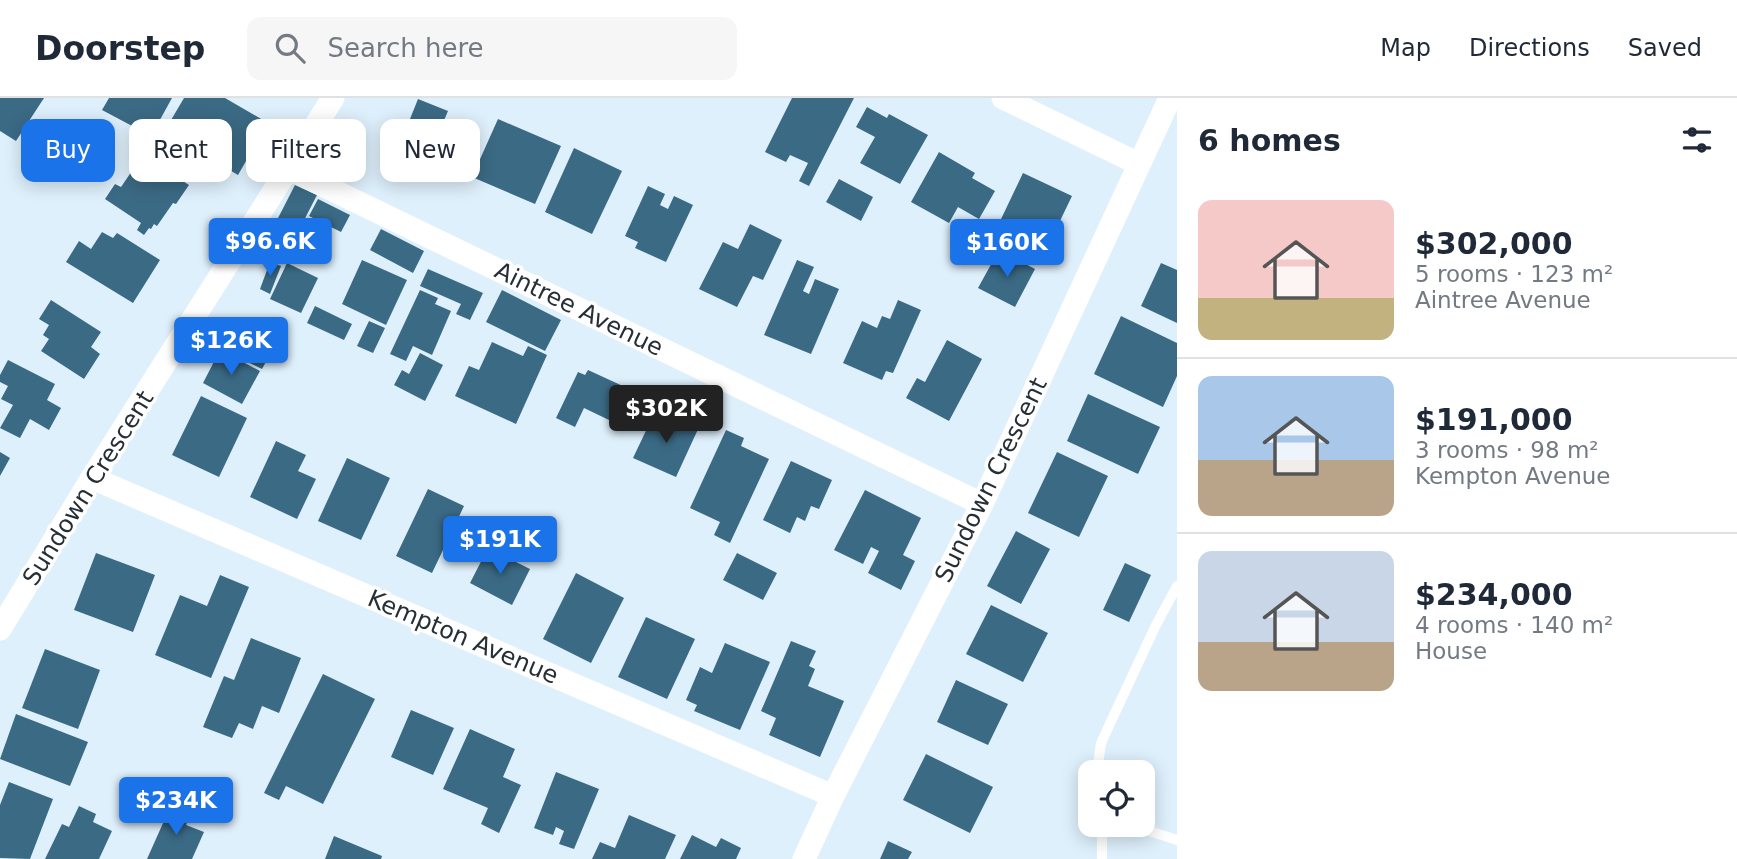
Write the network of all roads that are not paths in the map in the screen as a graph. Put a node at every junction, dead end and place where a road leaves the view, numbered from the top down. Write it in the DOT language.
graph roads {
  1 [pos="332,98"];
  2 [pos="1003,98"];
  3 [pos="1170,98"];
  4 [pos="319,119"];
  5 [pos="1139,164"];
  6 [pos="281,182"];
  7 [pos="316,182"];
  8 [pos="92,478"];
  9 [pos="982,504"];
  10 [pos="1177,586"];
  11 [pos="0,629"];
  12 [pos="1099,760"];
  13 [pos="833,796"];
  14 [pos="1155,833"];
  15 [pos="1102,837"];
  16 [pos="1177,840"];
  17 [pos="804,859"];
  18 [pos="1102,859"];
  1 -- 4 [label="street, Sundown Crescent"];
  2 -- 5 [label="street"];
  3 -- 5 [label="street, Sundown Crescent"];
  5 -- 9 [label="street, Sundown Crescent"];
  6 -- 8 [label="street, Sundown Crescent"];
  7 -- 9 [label="street, Aintree Avenue"];
  8 -- 11 [label="street, Sundown Crescent"];
  8 -- 13 [label="street, Kempton Avenue"];
  9 -- 13 [label="street, Sundown Crescent"];
  10 -- 12 [label="lane"];
  13 -- 17 [label="street, Sundown Crescent"];
  14 -- 16 [label="lane"];
  15 -- 18 [label="lane"];
}
